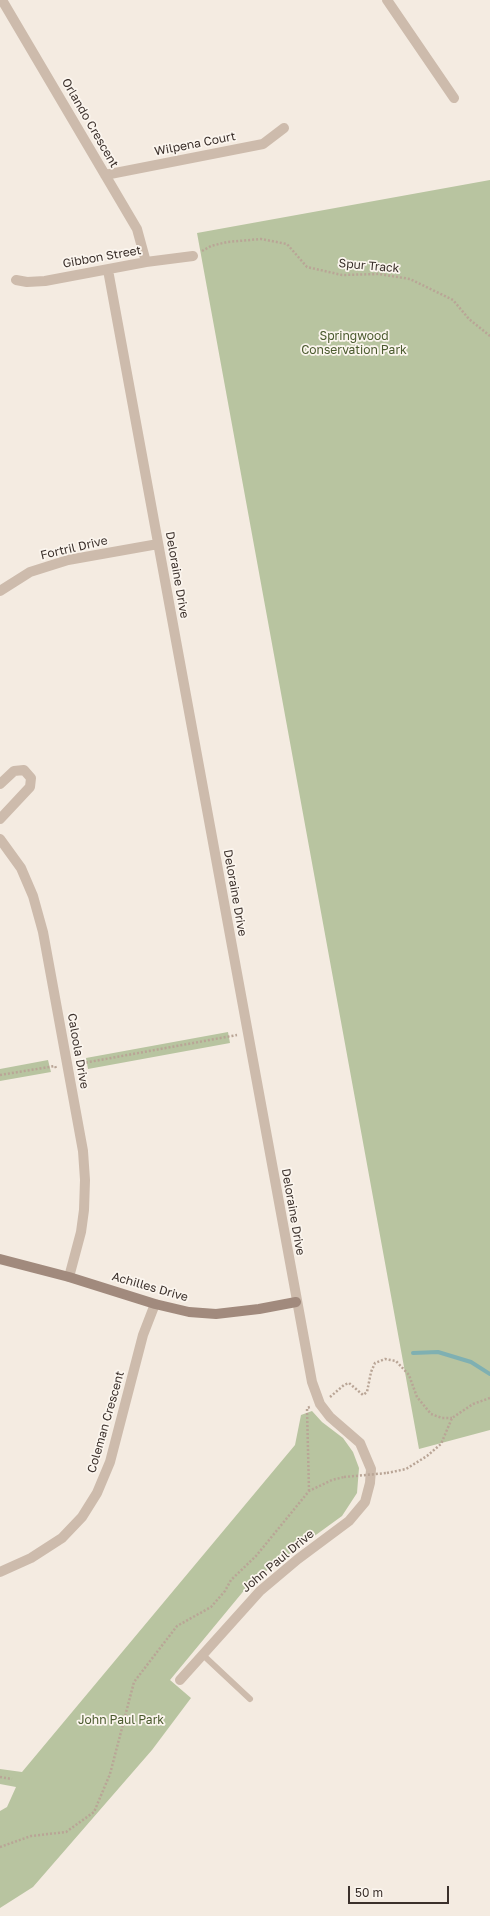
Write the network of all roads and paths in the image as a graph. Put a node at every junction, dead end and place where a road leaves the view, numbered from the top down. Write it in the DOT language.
graph roads {
  1 [pos="2,0"];
  2 [pos="387,0"];
  3 [pos="454,98"];
  4 [pos="284,128"];
  5 [pos="105,175"];
  6 [pos="193,256"];
  7 [pos="146,262"];
  8 [pos="108,270"];
  9 [pos="16,280"];
  10 [pos="490,336"];
  11 [pos="158,544"];
  12 [pos="0,591"];
  13 [pos="0,784"];
  14 [pos="0,819"];
  15 [pos="0,839"];
  16 [pos="247,1033"];
  17 [pos="68,1068"];
  18 [pos="0,1075"];
  19 [pos="0,1259"];
  20 [pos="69,1276"];
  21 [pos="296,1302"];
  22 [pos="155,1304"];
  23 [pos="490,1398"];
  24 [pos="320,1404"];
  25 [pos="452,1418"];
  26 [pos="309,1491"];
  27 [pos="365,1502"];
  28 [pos="0,1572"];
  29 [pos="203,1655"];
  30 [pos="180,1680"];
  31 [pos="250,1699"];
  32 [pos="0,1777"];
  33 [pos="12,1779"];
  34 [pos="0,1847"];
  1 -- 5 [label="street, Orlando Crescent"];
  2 -- 3 [label="street"];
  4 -- 5 [label="street, Wilpena Court"];
  5 -- 7 [label="street, Orlando Crescent"];
  6 -- 7 [label="street, Gibbon Street"];
  6 -- 10 [label="path, Spur Track"];
  7 -- 8 [label="street, Gibbon Street"];
  8 -- 9 [label="street, Gibbon Street"];
  8 -- 11 [label="street, Deloraine Drive"];
  11 -- 12 [label="street, Fortril Drive"];
  11 -- 16 [label="street, Deloraine Drive"];
  13 -- 14 [label="street"];
  15 -- 17 [label="street, Caloola Drive"];
  16 -- 17 [label="path"];
  16 -- 21 [label="street, Deloraine Drive"];
  17 -- 18 [label="path"];
  17 -- 20 [label="street, Caloola Drive"];
  19 -- 20 [label="street, Achilles Drive"];
  20 -- 22 [label="street, Achilles Drive"];
  21 -- 22 [label="street, Achilles Drive"];
  21 -- 24 [label="street, Deloraine Drive"];
  22 -- 28 [label="street, Coleman Crescent"];
  23 -- 25 [label="path"];
  24 -- 25 [label="path"];
  24 -- 26 [label="path"];
  24 -- 27 [label="street, Deloraine Drive"];
  25 -- 26 [label="path, bridge"];
  26 -- 34 [label="path"];
  27 -- 29 [label="street, John Paul Drive"];
  29 -- 30 [label="street, John Paul Drive"];
  29 -- 31 [label="lane"];
  32 -- 33 [label="path"];
}
